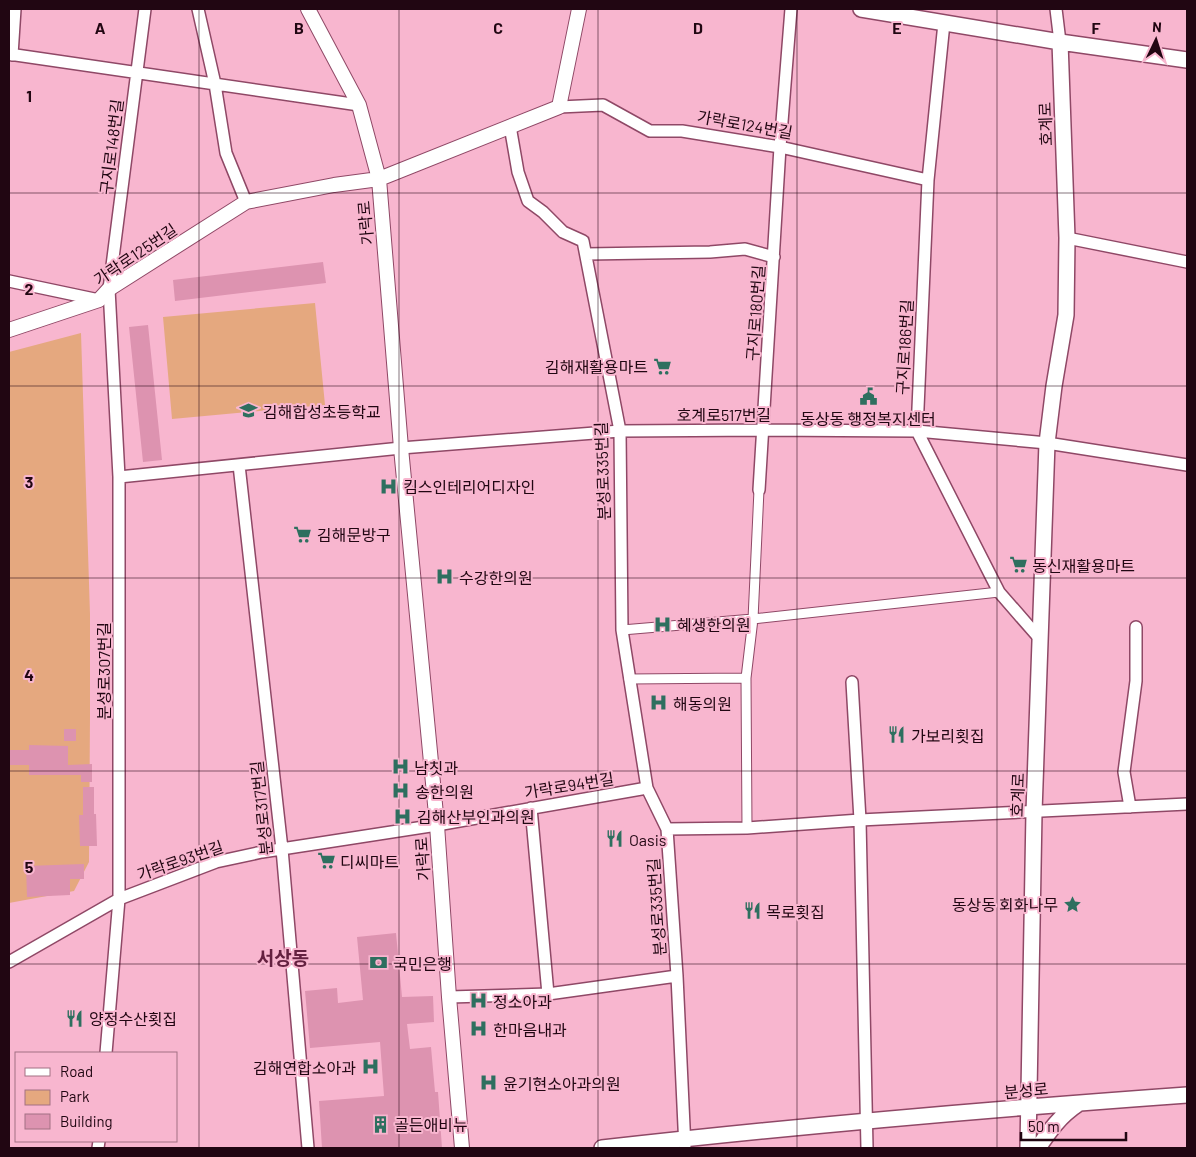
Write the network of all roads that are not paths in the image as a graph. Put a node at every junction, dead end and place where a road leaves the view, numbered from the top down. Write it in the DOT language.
graph roads {
  1 [pos="15,9"];
  2 [pos="145,9"];
  3 [pos="198,9"];
  4 [pos="308,9"];
  5 [pos="579,9"];
  6 [pos="791,9"];
  7 [pos="861,9"];
  8 [pos="1056,9"];
  9 [pos="944,23"];
  10 [pos="1060,42"];
  11 [pos="10,54"];
  12 [pos="1187,60"];
  13 [pos="137,73"];
  14 [pos="215,84"];
  15 [pos="359,105"];
  16 [pos="559,107"];
  17 [pos="510,126"];
  18 [pos="780,147"];
  19 [pos="379,179"];
  20 [pos="928,180"];
  21 [pos="246,202"];
  22 [pos="1067,238"];
  23 [pos="587,254"];
  24 [pos="774,257"];
  25 [pos="1187,262"];
  26 [pos="9,282"];
  27 [pos="109,289"];
  28 [pos="99,300"];
  29 [pos="9,330"];
  30 [pos="764,430"];
  31 [pos="620,431"];
  32 [pos="917,431"];
  33 [pos="1047,443"];
  34 [pos="401,448"];
  35 [pos="239,465"];
  36 [pos="1187,465"];
  37 [pos="119,478"];
  38 [pos="759,490"];
  39 [pos="999,592"];
  40 [pos="753,619"];
  41 [pos="1136,627"];
  42 [pos="622,630"];
  43 [pos="1040,639"];
  44 [pos="746,678"];
  45 [pos="629,679"];
  46 [pos="852,682"];
  47 [pos="647,788"];
  48 [pos="1187,804"];
  49 [pos="1130,807"];
  50 [pos="531,808"];
  51 [pos="1034,812"];
  52 [pos="860,820"];
  53 [pos="437,825"];
  54 [pos="747,828"];
  55 [pos="668,829"];
  56 [pos="282,849"];
  57 [pos="119,899"];
  58 [pos="9,962"];
  59 [pos="677,976"];
  60 [pos="548,994"];
  61 [pos="449,997"];
  62 [pos="106,1052"];
  63 [pos="1187,1095"];
  64 [pos="1080,1103"];
  65 [pos="1030,1107"];
  66 [pos="867,1122"];
  67 [pos="684,1144"];
  68 [pos="308,1148"];
  69 [pos="462,1148"];
  70 [pos="602,1148"];
  71 [pos="867,1148"];
  72 [pos="1028,1148"];
  73 [pos="1038,1148"];
  1 -- 11 [label="street"];
  2 -- 13 [label="street, 구지로148번길"];
  3 -- 14 [label="street"];
  4 -- 15 [label="street, 가락로"];
  5 -- 16 [label="street"];
  6 -- 18 [label="street, 구지로180번길"];
  7 -- 9 [label="main road"];
  8 -- 10 [label="street, 호계로"];
  9 -- 10 [label="main road"];
  9 -- 20 [label="street, 구지로186번길"];
  10 -- 12 [label="main road"];
  10 -- 22 [label="main road, 호계로"];
  11 -- 13 [label="street"];
  13 -- 14 [label="street"];
  13 -- 27 [label="street, 구지로148번길"];
  14 -- 15 [label="street"];
  14 -- 21 [label="street"];
  15 -- 19 [label="street, 가락로"];
  16 -- 17 [label="street, 가락로124번길"];
  16 -- 18 [label="street, 가락로124번길"];
  17 -- 19 [label="street, 가락로124번길"];
  17 -- 23 [label="street, 분성로335번길"];
  18 -- 20 [label="street, 가락로124번길"];
  18 -- 24 [label="street, 구지로180번길"];
  19 -- 21 [label="street, 가락로125번길"];
  19 -- 34 [label="street, 가락로"];
  20 -- 32 [label="street, 구지로186번길"];
  21 -- 27 [label="street, 가락로125번길"];
  22 -- 25 [label="street"];
  22 -- 33 [label="main road, 호계로"];
  23 -- 24 [label="street"];
  23 -- 31 [label="street, 분성로335번길"];
  24 -- 30 [label="street, 구지로180번길"];
  26 -- 28 [label="street"];
  27 -- 28 [label="street, 가락로125번길"];
  27 -- 37 [label="street, 분성로307번길"];
  28 -- 29 [label="street, 가락로125번길"];
  30 -- 31 [label="street, 호계로517번길"];
  30 -- 32 [label="street, 호계로517번길"];
  30 -- 38 [label="street, 구지로180번길"];
  31 -- 34 [label="street, 호계로517번길"];
  31 -- 42 [label="street, 분성로335번길"];
  32 -- 33 [label="street, 호계로517번길"];
  32 -- 39 [label="street, 구지로186번길"];
  33 -- 36 [label="street"];
  33 -- 43 [label="main road, 호계로"];
  34 -- 35 [label="street"];
  34 -- 53 [label="street, 가락로"];
  35 -- 37 [label="street"];
  35 -- 56 [label="street, 분성로317번길"];
  37 -- 57 [label="street, 분성로307번길"];
  38 -- 40 [label="street, 구지로180번길"];
  39 -- 40 [label="street"];
  39 -- 43 [label="street, 구지로186번길"];
  40 -- 42 [label="street"];
  40 -- 44 [label="street, 구지로180번길"];
  41 -- 49 [label="street"];
  42 -- 45 [label="street, 분성로335번길"];
  43 -- 51 [label="main road, 호계로"];
  44 -- 45 [label="street"];
  44 -- 54 [label="street, 구지로180번길"];
  45 -- 47 [label="street, 분성로335번길"];
  46 -- 52 [label="street"];
  47 -- 50 [label="street, 가락로94번길"];
  47 -- 55 [label="street, 분성로335번길"];
  48 -- 49 [label="street"];
  49 -- 51 [label="street"];
  50 -- 53 [label="street, 가락로94번길"];
  50 -- 60 [label="street"];
  51 -- 52 [label="street"];
  51 -- 65 [label="main road, 호계로"];
  52 -- 54 [label="street"];
  52 -- 66 [label="street"];
  53 -- 56 [label="street, 가락로93번길"];
  53 -- 61 [label="street, 가락로"];
  54 -- 55 [label="street"];
  55 -- 59 [label="street, 분성로335번길"];
  56 -- 57 [label="street, 가락로93번길"];
  56 -- 68 [label="street, 분성로317번길"];
  57 -- 58 [label="street, 가락로93번길"];
  57 -- 62 [label="street, 분성로307번길"];
  59 -- 60 [label="street"];
  59 -- 67 [label="street, 분성로335번길"];
  60 -- 61 [label="street"];
  61 -- 69 [label="street, 가락로"];
  63 -- 64 [label="main road, 분성로"];
  64 -- 65 [label="main road, 분성로"];
  64 -- 73 [label="main road"];
  65 -- 66 [label="main road, 분성로"];
  65 -- 72 [label="main road, 호계로"];
  66 -- 67 [label="main road, 분성로"];
  66 -- 71 [label="street"];
  67 -- 70 [label="main road, 분성로"];
}
